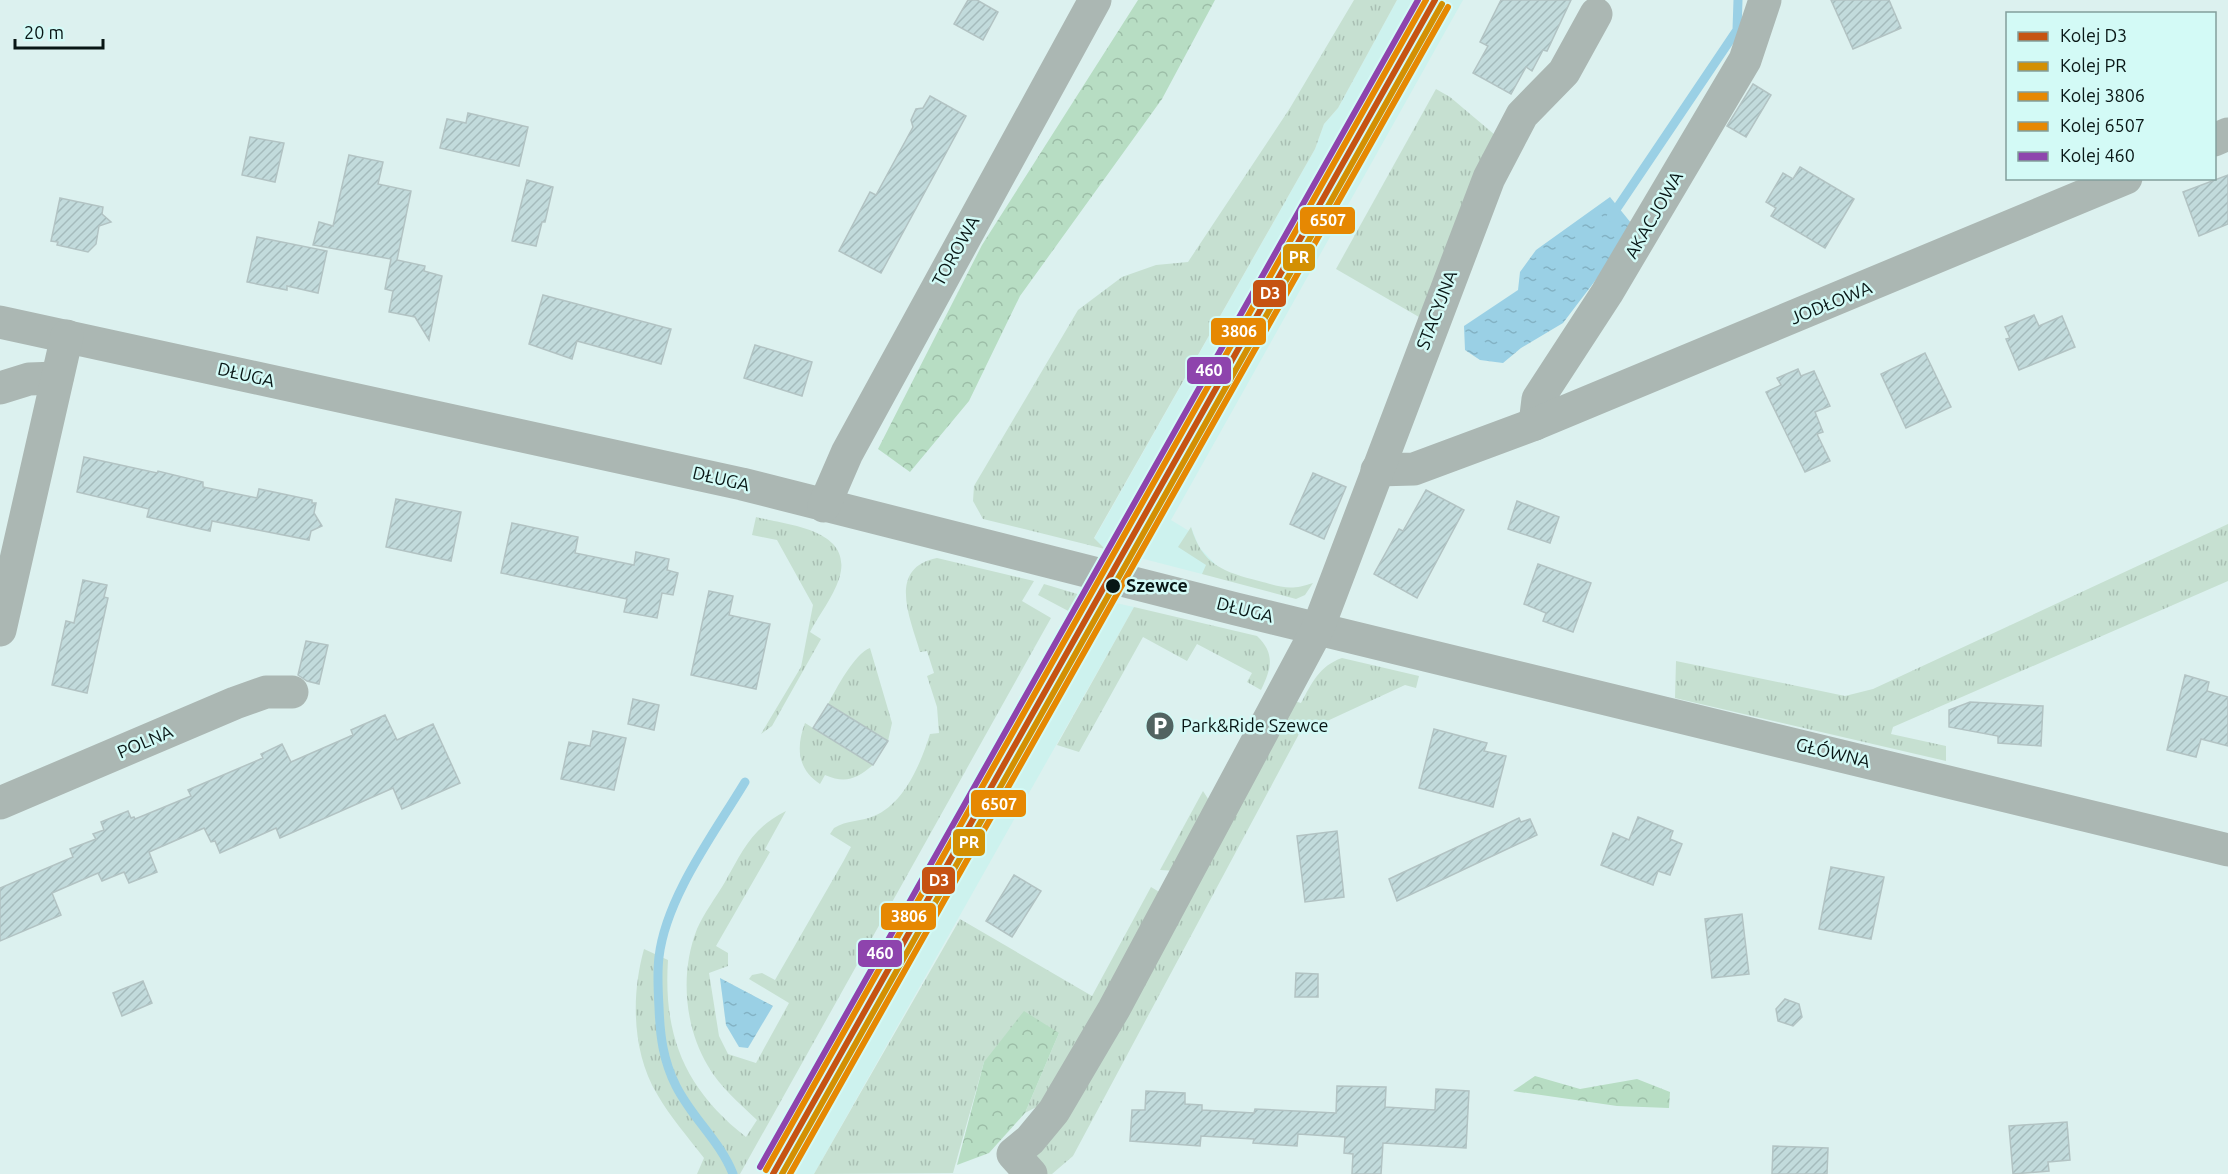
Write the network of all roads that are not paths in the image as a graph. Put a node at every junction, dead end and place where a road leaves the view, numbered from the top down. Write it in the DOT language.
graph roads {
  1 [pos="1095,0"];
  2 [pos="1765,0"];
  3 [pos="1596,14"];
  4 [pos="2121,180"];
  5 [pos="0,322"];
  6 [pos="67,336"];
  7 [pos="57,378"];
  8 [pos="0,388"];
  9 [pos="1535,424"];
  10 [pos="1377,470"];
  11 [pos="824,506"];
  12 [pos="1317,628"];
  13 [pos="0,630"];
  14 [pos="1437,658"];
  15 [pos="292,692"];
  16 [pos="0,803"];
  17 [pos="2228,850"];
  18 [pos="1022,1164"];
  1 -- 11 [label="street, TOROWA"];
  2 -- 9 [label="street, AKACJOWA"];
  3 -- 10 [label="street, STACYJNA"];
  4 -- 9 [label="street, JODŁOWA"];
  5 -- 6 [label="street, DŁUGA"];
  6 -- 7 [label="street"];
  6 -- 11 [label="street, DŁUGA"];
  7 -- 8 [label="street"];
  7 -- 13 [label="street"];
  9 -- 10 [label="street, JODŁOWA"];
  10 -- 12 [label="street, STACYJNA"];
  11 -- 12 [label="street, DŁUGA"];
  12 -- 14 [label="street, DŁUGA"];
  12 -- 18 [label="street, STACYJNA"];
  14 -- 17 [label="street, GŁÓWNA"];
  15 -- 16 [label="street, POLNA"];
}
